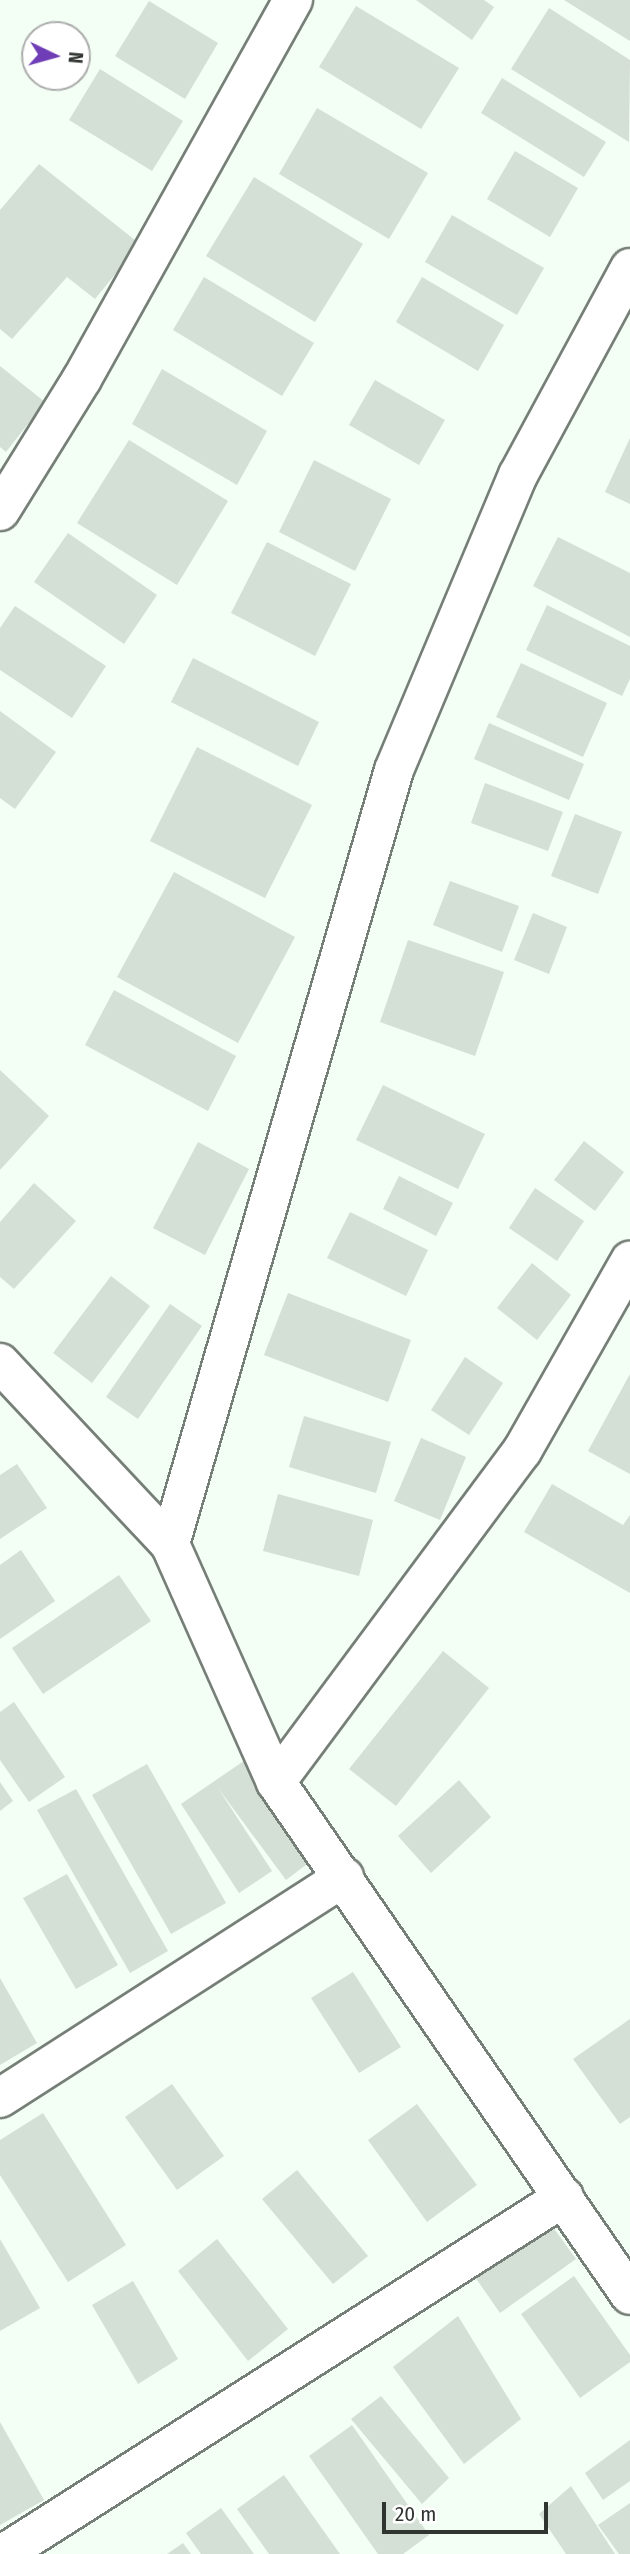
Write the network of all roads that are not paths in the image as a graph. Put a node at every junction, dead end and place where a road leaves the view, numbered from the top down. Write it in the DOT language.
graph roads {
  1 [pos="293,0"];
  2 [pos="630,268"];
  3 [pos="0,511"];
  4 [pos="630,1261"];
  5 [pos="0,1363"];
  6 [pos="170,1544"];
  7 [pos="276,1782"];
  8 [pos="344,1877"];
  9 [pos="0,2098"];
  10 [pos="564,2197"];
  11 [pos="630,2295"];
  12 [pos="3,2554"];
  1 -- 3 [label="street"];
  2 -- 6 [label="street"];
  4 -- 7 [label="street"];
  5 -- 6 [label="street"];
  6 -- 7 [label="street"];
  7 -- 8 [label="street"];
  8 -- 9 [label="street"];
  8 -- 10 [label="street"];
  10 -- 11 [label="street"];
  10 -- 12 [label="street"];
}
